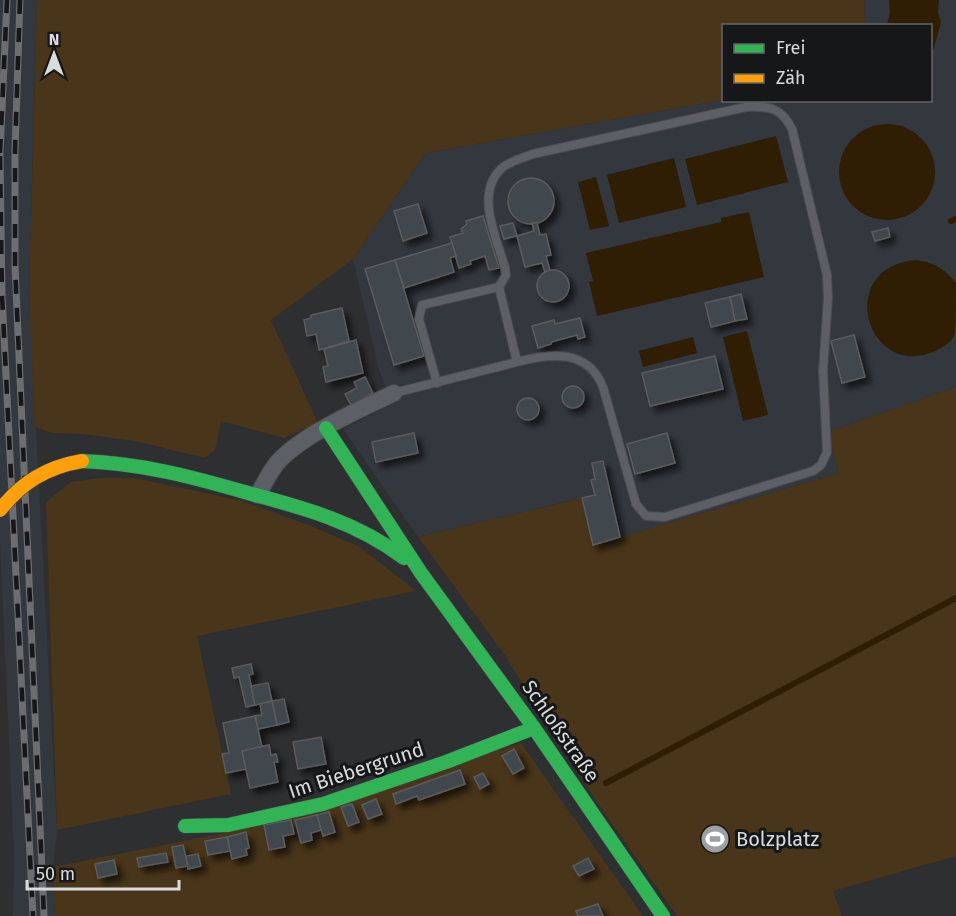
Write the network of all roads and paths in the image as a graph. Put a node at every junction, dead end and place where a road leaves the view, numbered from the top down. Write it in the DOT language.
graph roads {
  1 [pos="499,286"];
  2 [pos="517,362"];
  3 [pos="437,383"];
  4 [pos="394,393"];
  5 [pos="326,428"];
  6 [pos="258,495"];
  7 [pos="0,510"];
  8 [pos="421,573"];
  9 [pos="534,728"];
  10 [pos="185,826"];
  11 [pos="663,916"];
  1 -- 2 [label="lane"];
  1 -- 2 [label="lane"];
  1 -- 3 [label="lane"];
  2 -- 3 [label="lane"];
  3 -- 4 [label="lane"];
  4 -- 5 [label="street"];
  5 -- 6 [label="street"];
  5 -- 8 [label="street, Schloßstraße"];
  6 -- 7 [label="street, Schloßstraße, bridge"];
  6 -- 8 [label="street, Schloßstraße"];
  8 -- 9 [label="street, Schloßstraße"];
  9 -- 10 [label="street, Im Biebergrund"];
  9 -- 11 [label="street, Schloßstraße"];
}
